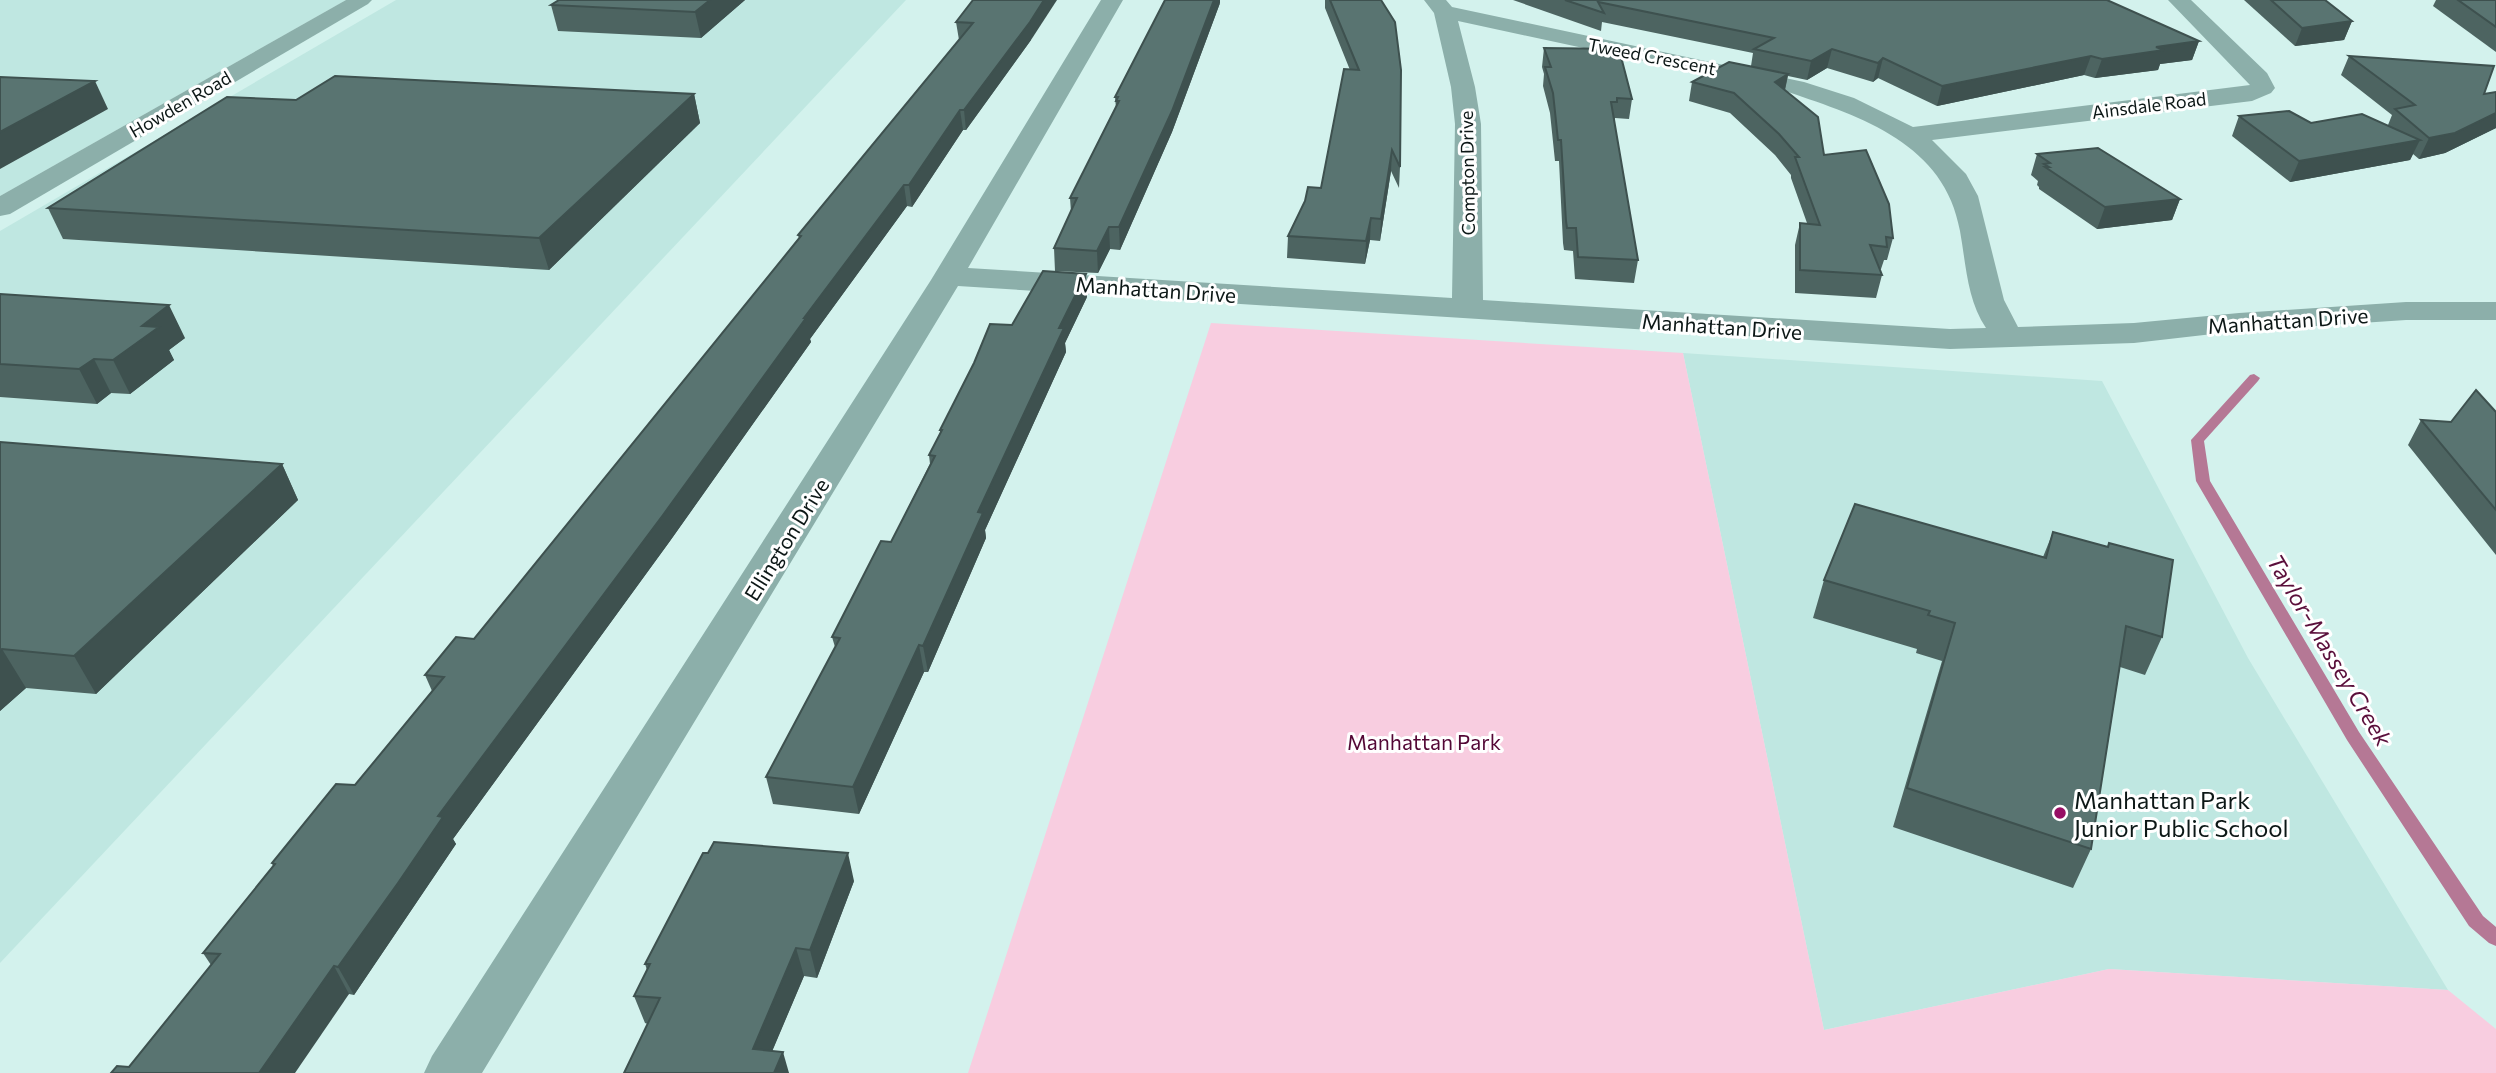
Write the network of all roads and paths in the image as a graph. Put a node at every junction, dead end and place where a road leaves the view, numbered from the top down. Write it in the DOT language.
graph roads {
  1 [pos="361,0"];
  2 [pos="1112,0"];
  3 [pos="2179,0"];
  4 [pos="1440,6"];
  5 [pos="1912,135"];
  6 [pos="0,208"];
  7 [pos="948,276"];
  8 [pos="1466,309"];
  9 [pos="2493,313"];
  10 [pos="2010,339"];
  11 [pos="452,1073"];
  1 -- 6 [label="street, Howden Road"];
  2 -- 7 [label="street, Ellington Drive"];
  3 -- 5 [label="street, Ainsdale Road"];
  4 -- 5 [label="street, Tweed Crescent"];
  4 -- 8 [label="street, Compton Drive"];
  5 -- 10 [label="street, Tweed Crescent"];
  7 -- 8 [label="street, Manhattan Drive"];
  7 -- 11 [label="street, Ellington Drive"];
  8 -- 10 [label="street, Manhattan Drive"];
  9 -- 10 [label="street, Manhattan Drive"];
}
